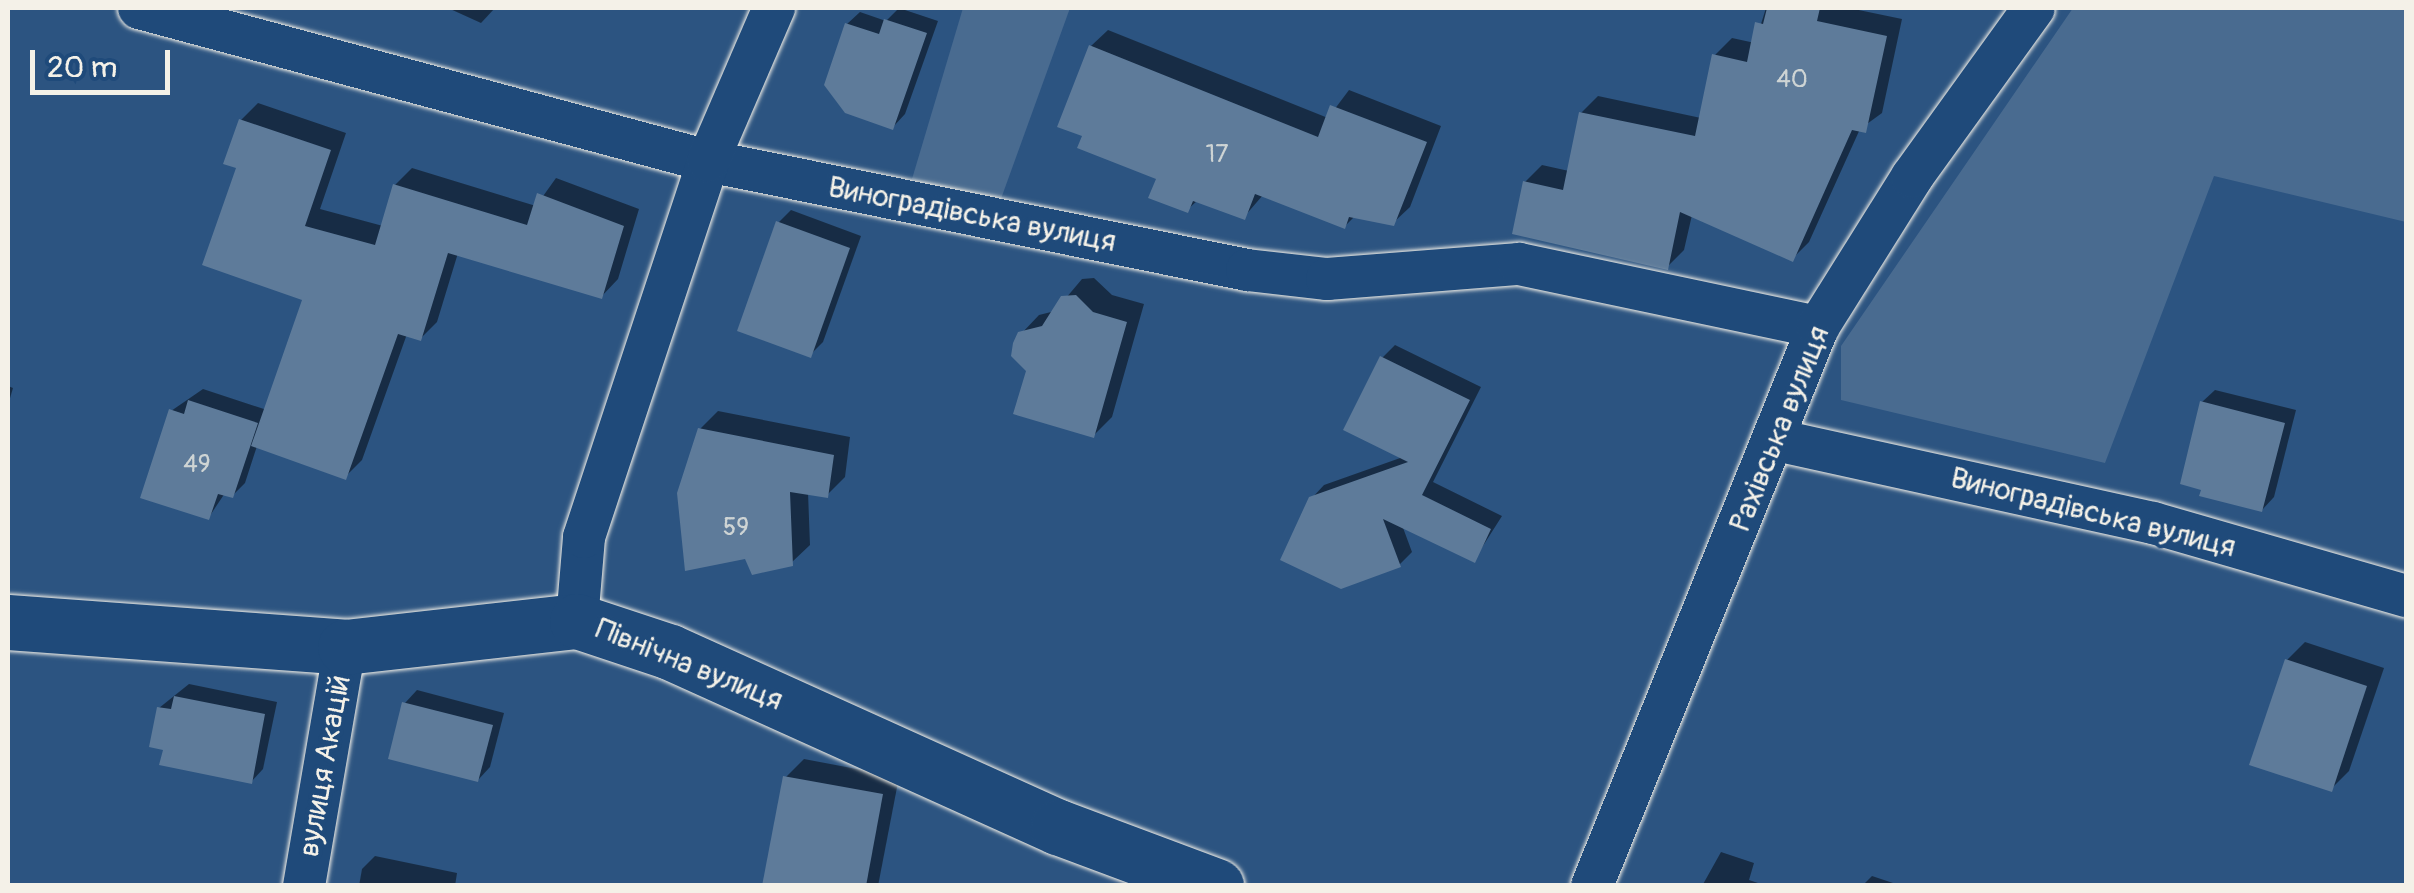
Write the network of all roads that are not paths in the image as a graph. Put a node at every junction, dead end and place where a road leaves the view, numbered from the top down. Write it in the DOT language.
graph roads {
  1 [pos="139,8"];
  2 [pos="774,8"];
  3 [pos="2034,8"];
  4 [pos="708,161"];
  5 [pos="1818,327"];
  6 [pos="1776,440"];
  7 [pos="2406,596"];
  8 [pos="578,621"];
  9 [pos="8,622"];
  10 [pos="345,647"];
  11 [pos="304,886"];
  12 [pos="1216,886"];
  13 [pos="1592,886"];
  1 -- 4 [label="street, Виноградівська вулиця"];
  2 -- 4 [label="street"];
  3 -- 5 [label="street, Рахівська вулиця"];
  4 -- 5 [label="street, Виноградівська вулиця"];
  4 -- 8 [label="street"];
  5 -- 6 [label="street, Рахівська вулиця"];
  6 -- 7 [label="street, Виноградівська вулиця"];
  6 -- 13 [label="street, Рахівська вулиця"];
  8 -- 10 [label="street, Північна вулиця"];
  8 -- 12 [label="street, Північна вулиця"];
  9 -- 10 [label="street, Північна вулиця"];
  10 -- 11 [label="street, вулиця Акацій"];
}
